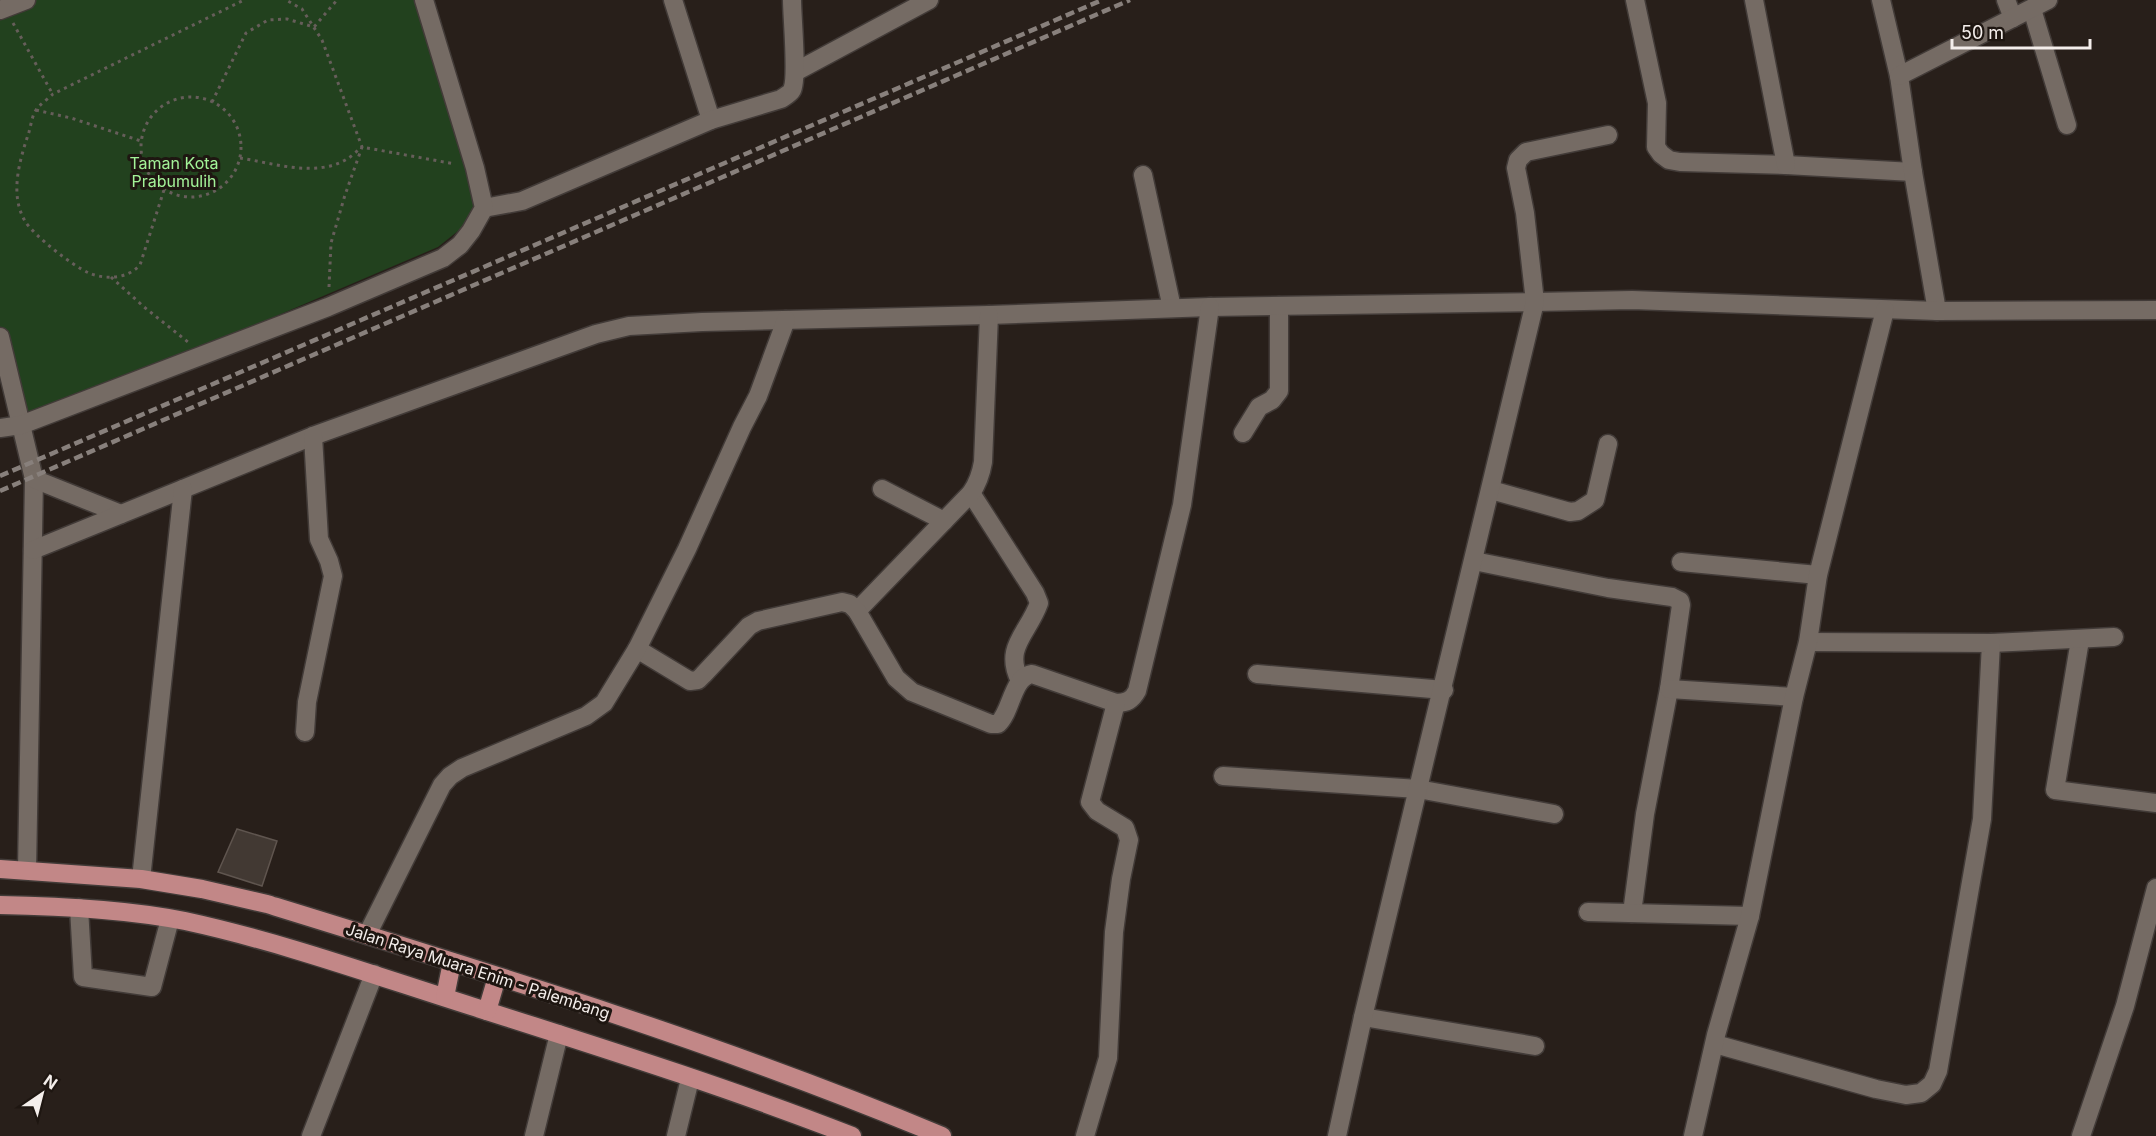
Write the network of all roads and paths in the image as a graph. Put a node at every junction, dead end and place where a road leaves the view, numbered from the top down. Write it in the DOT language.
graph roads {
  1 [pos="26,0"];
  2 [pos="244,0"];
  3 [pos="286,0"];
  4 [pos="337,0"];
  5 [pos="424,0"];
  6 [pos="674,0"];
  7 [pos="792,0"];
  8 [pos="929,0"];
  9 [pos="1635,0"];
  10 [pos="1754,0"];
  11 [pos="1881,0"];
  12 [pos="2006,0"];
  13 [pos="2048,0"];
  14 [pos="3,9"];
  15 [pos="2031,9"];
  16 [pos="2013,18"];
  17 [pos="314,27"];
  18 [pos="795,72"];
  19 [pos="1899,76"];
  20 [pos="53,94"];
  21 [pos="212,102"];
  22 [pos="36,110"];
  23 [pos="711,120"];
  24 [pos="2067,125"];
  25 [pos="1608,135"];
  26 [pos="141,141"];
  27 [pos="362,147"];
  28 [pos="240,159"];
  29 [pos="1786,165"];
  30 [pos="475,168"];
  31 [pos="1913,172"];
  32 [pos="1143,175"];
  33 [pos="164,190"];
  34 [pos="484,208"];
  35 [pos="111,277"];
  36 [pos="1535,302"];
  37 [pos="1279,306"];
  38 [pos="328,307"];
  39 [pos="1210,307"];
  40 [pos="1172,308"];
  41 [pos="1886,310"];
  42 [pos="2156,310"];
  43 [pos="1937,311"];
  44 [pos="989,315"];
  45 [pos="786,320"];
  46 [pos="0,337"];
  47 [pos="204,354"];
  48 [pos="21,425"];
  49 [pos="0,428"];
  50 [pos="1243,433"];
  51 [pos="313,436"];
  52 [pos="1608,444"];
  53 [pos="34,479"];
  54 [pos="183,489"];
  55 [pos="882,489"];
  56 [pos="1491,490"];
  57 [pos="971,493"];
  58 [pos="121,514"];
  59 [pos="944,521"];
  60 [pos="33,550"];
  61 [pos="1474,561"];
  62 [pos="1681,562"];
  63 [pos="1818,575"];
  64 [pos="857,611"];
  65 [pos="2114,637"];
  66 [pos="2080,640"];
  67 [pos="1808,642"];
  68 [pos="1991,643"];
  69 [pos="638,649"];
  70 [pos="1257,674"];
  71 [pos="1020,681"];
  72 [pos="1669,689"];
  73 [pos="1444,690"];
  74 [pos="1794,697"];
  75 [pos="1116,703"];
  76 [pos="305,732"];
  77 [pos="1223,776"];
  78 [pos="1418,789"];
  79 [pos="2156,803"];
  80 [pos="1554,814"];
  81 [pos="0,869"];
  82 [pos="27,870"];
  83 [pos="141,879"];
  84 [pos="2156,888"];
  85 [pos="0,905"];
  86 [pos="79,908"];
  87 [pos="1588,912"];
  88 [pos="1632,913"];
  89 [pos="1750,916"];
  90 [pos="170,919"];
  91 [pos="2150,934"];
  92 [pos="367,935"];
  93 [pos="452,962"];
  94 [pos="374,974"];
  95 [pos="497,977"];
  96 [pos="445,997"];
  97 [pos="487,1011"];
  98 [pos="1364,1017"];
  99 [pos="559,1034"];
  100 [pos="1715,1044"];
  101 [pos="1535,1046"];
  102 [pos="690,1079"];
  103 [pos="311,1136"];
  104 [pos="534,1136"];
  105 [pos="676,1136"];
  106 [pos="852,1136"];
  107 [pos="942,1136"];
  108 [pos="1085,1136"];
  109 [pos="1337,1136"];
  110 [pos="1693,1136"];
  111 [pos="2081,1136"];
  1 -- 14 [label="street"];
  2 -- 20 [label="path"];
  3 -- 17 [label="path"];
  4 -- 17 [label="path"];
  5 -- 30 [label="street"];
  6 -- 23 [label="street"];
  7 -- 18 [label="street"];
  8 -- 18 [label="street"];
  9 -- 29 [label="street"];
  10 -- 29 [label="street"];
  11 -- 19 [label="street"];
  12 -- 16 [label="street"];
  13 -- 15 [label="street"];
  14 -- 20 [label="path"];
  15 -- 16 [label="street"];
  15 -- 24 [label="street"];
  16 -- 19 [label="street"];
  17 -- 21 [label="path"];
  17 -- 27 [label="path"];
  18 -- 23 [label="street"];
  19 -- 31 [label="street"];
  20 -- 22 [label="path"];
  21 -- 26 [label="path"];
  21 -- 28 [label="path"];
  22 -- 26 [label="path"];
  22 -- 35 [label="path"];
  23 -- 34 [label="street"];
  25 -- 36 [label="street"];
  26 -- 33 [label="path"];
  27 -- 28 [label="path"];
  27 -- 30 [label="path"];
  27 -- 38 [label="path"];
  28 -- 33 [label="path"];
  29 -- 31 [label="street"];
  30 -- 34 [label="street"];
  31 -- 43 [label="street"];
  32 -- 40 [label="street"];
  33 -- 35 [label="path"];
  34 -- 38 [label="street"];
  35 -- 47 [label="path"];
  36 -- 37 [label="street"];
  36 -- 41 [label="street"];
  36 -- 56 [label="street"];
  37 -- 39 [label="street"];
  37 -- 50 [label="street"];
  38 -- 47 [label="street"];
  39 -- 40 [label="street"];
  39 -- 75 [label="street"];
  40 -- 44 [label="street"];
  41 -- 43 [label="street"];
  41 -- 63 [label="street"];
  42 -- 43 [label="street"];
  44 -- 45 [label="street"];
  44 -- 57 [label="street"];
  45 -- 51 [label="street"];
  45 -- 69 [label="street"];
  46 -- 48 [label="street"];
  47 -- 48 [label="street"];
  48 -- 49 [label="street"];
  48 -- 53 [label="street"];
  51 -- 54 [label="street"];
  51 -- 76 [label="street"];
  52 -- 56 [label="street"];
  53 -- 58 [label="street"];
  53 -- 60 [label="street"];
  54 -- 58 [label="street"];
  54 -- 83 [label="street"];
  55 -- 59 [label="street"];
  56 -- 61 [label="street"];
  57 -- 59 [label="street"];
  57 -- 71 [label="street"];
  58 -- 60 [label="street"];
  59 -- 64 [label="street"];
  60 -- 82 [label="street"];
  61 -- 72 [label="street"];
  61 -- 73 [label="street"];
  62 -- 63 [label="street"];
  63 -- 67 [label="street"];
  64 -- 69 [label="street"];
  64 -- 71 [label="street"];
  65 -- 66 [label="street"];
  66 -- 68 [label="street"];
  66 -- 79 [label="street"];
  67 -- 68 [label="street"];
  67 -- 74 [label="street"];
  68 -- 100 [label="street"];
  69 -- 92 [label="street"];
  70 -- 73 [label="street"];
  71 -- 75 [label="street"];
  72 -- 74 [label="street"];
  72 -- 88 [label="street"];
  73 -- 78 [label="street"];
  74 -- 89 [label="street"];
  75 -- 108 [label="street"];
  77 -- 78 [label="street"];
  78 -- 80 [label="street"];
  78 -- 98 [label="street"];
  81 -- 82 [label="main road, Jalan Raya Muara Enim - Palembang"];
  82 -- 83 [label="main road, Jalan Raya Muara Enim - Palembang"];
  83 -- 92 [label="main road, Jalan Raya Muara Enim - Palembang"];
  84 -- 91 [label="street"];
  85 -- 86 [label="main road"];
  86 -- 90 [label="main road"];
  86 -- 90 [label="street"];
  87 -- 88 [label="street"];
  88 -- 89 [label="street"];
  89 -- 100 [label="street"];
  90 -- 94 [label="main road"];
  91 -- 111 [label="street"];
  92 -- 93 [label="main road, Jalan Raya Muara Enim - Palembang"];
  93 -- 95 [label="main road, Jalan Raya Muara Enim - Palembang"];
  93 -- 96 [label="main road"];
  94 -- 96 [label="main road"];
  94 -- 103 [label="street"];
  95 -- 97 [label="main road"];
  95 -- 107 [label="main road, Jalan Raya Muara Enim - Palembang"];
  96 -- 97 [label="main road"];
  97 -- 99 [label="main road"];
  98 -- 101 [label="street"];
  98 -- 109 [label="street"];
  99 -- 102 [label="main road"];
  99 -- 104 [label="street"];
  100 -- 110 [label="street"];
  102 -- 105 [label="street"];
  102 -- 106 [label="main road"];
}
